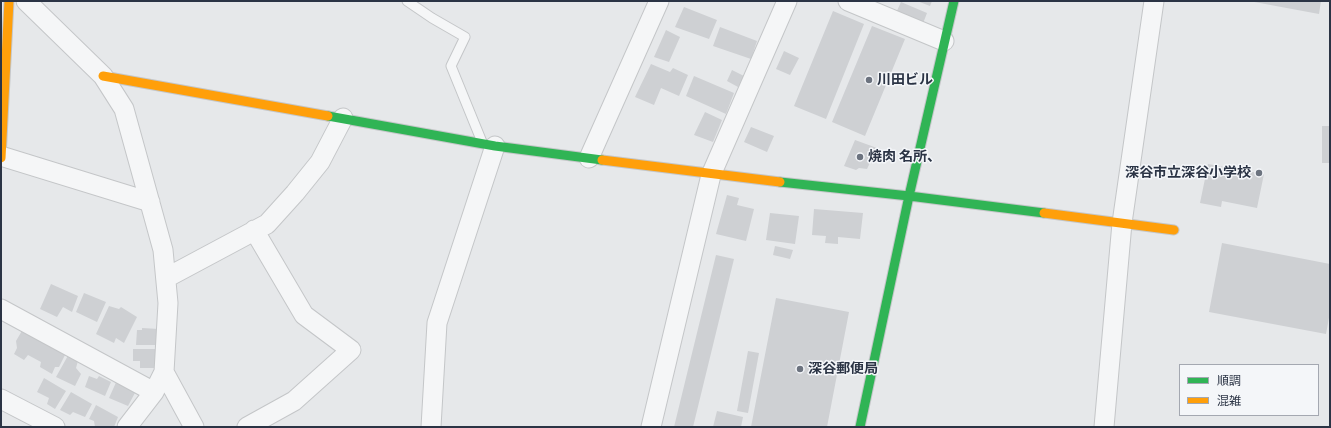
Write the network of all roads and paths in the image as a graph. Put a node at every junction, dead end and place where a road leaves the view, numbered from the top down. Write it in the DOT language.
graph roads {
  1 [pos="8,1"];
  2 [pos="26,1"];
  3 [pos="407,1"];
  4 [pos="659,1"];
  5 [pos="787,1"];
  6 [pos="848,1"];
  7 [pos="954,1"];
  8 [pos="1154,1"];
  9 [pos="944,41"];
  10 [pos="3,55"];
  11 [pos="103,76"];
  12 [pos="343,118"];
  13 [pos="489,145"];
  14 [pos="1,157"];
  15 [pos="589,158"];
  16 [pos="711,175"];
  17 [pos="909,196"];
  18 [pos="150,202"];
  19 [pos="1122,223"];
  20 [pos="254,230"];
  21 [pos="1174,230"];
  22 [pos="166,278"];
  23 [pos="1,309"];
  24 [pos="164,372"];
  25 [pos="154,392"];
  26 [pos="1,399"];
  27 [pos="55,427"];
  28 [pos="127,427"];
  29 [pos="194,427"];
  30 [pos="247,427"];
  31 [pos="431,427"];
  32 [pos="651,427"];
  33 [pos="860,427"];
  34 [pos="1104,427"];
  1 -- 10 [label="street"];
  2 -- 11 [label="street"];
  3 -- 13 [label="lane"];
  4 -- 15 [label="street"];
  5 -- 16 [label="street"];
  6 -- 9 [label="street"];
  7 -- 9 [label="street"];
  8 -- 19 [label="street"];
  9 -- 17 [label="street"];
  10 -- 14 [label="street"];
  11 -- 12 [label="street"];
  11 -- 18 [label="street"];
  12 -- 13 [label="street"];
  12 -- 20 [label="street"];
  13 -- 15 [label="street"];
  13 -- 31 [label="street"];
  14 -- 18 [label="street"];
  15 -- 16 [label="street"];
  16 -- 17 [label="street"];
  16 -- 32 [label="street"];
  17 -- 19 [label="street"];
  17 -- 33 [label="street"];
  18 -- 22 [label="street"];
  19 -- 21 [label="street"];
  19 -- 34 [label="street"];
  20 -- 22 [label="street"];
  20 -- 30 [label="street"];
  22 -- 24 [label="street"];
  23 -- 25 [label="street"];
  24 -- 25 [label="street"];
  24 -- 29 [label="street"];
  25 -- 28 [label="street"];
  26 -- 27 [label="street"];
}
